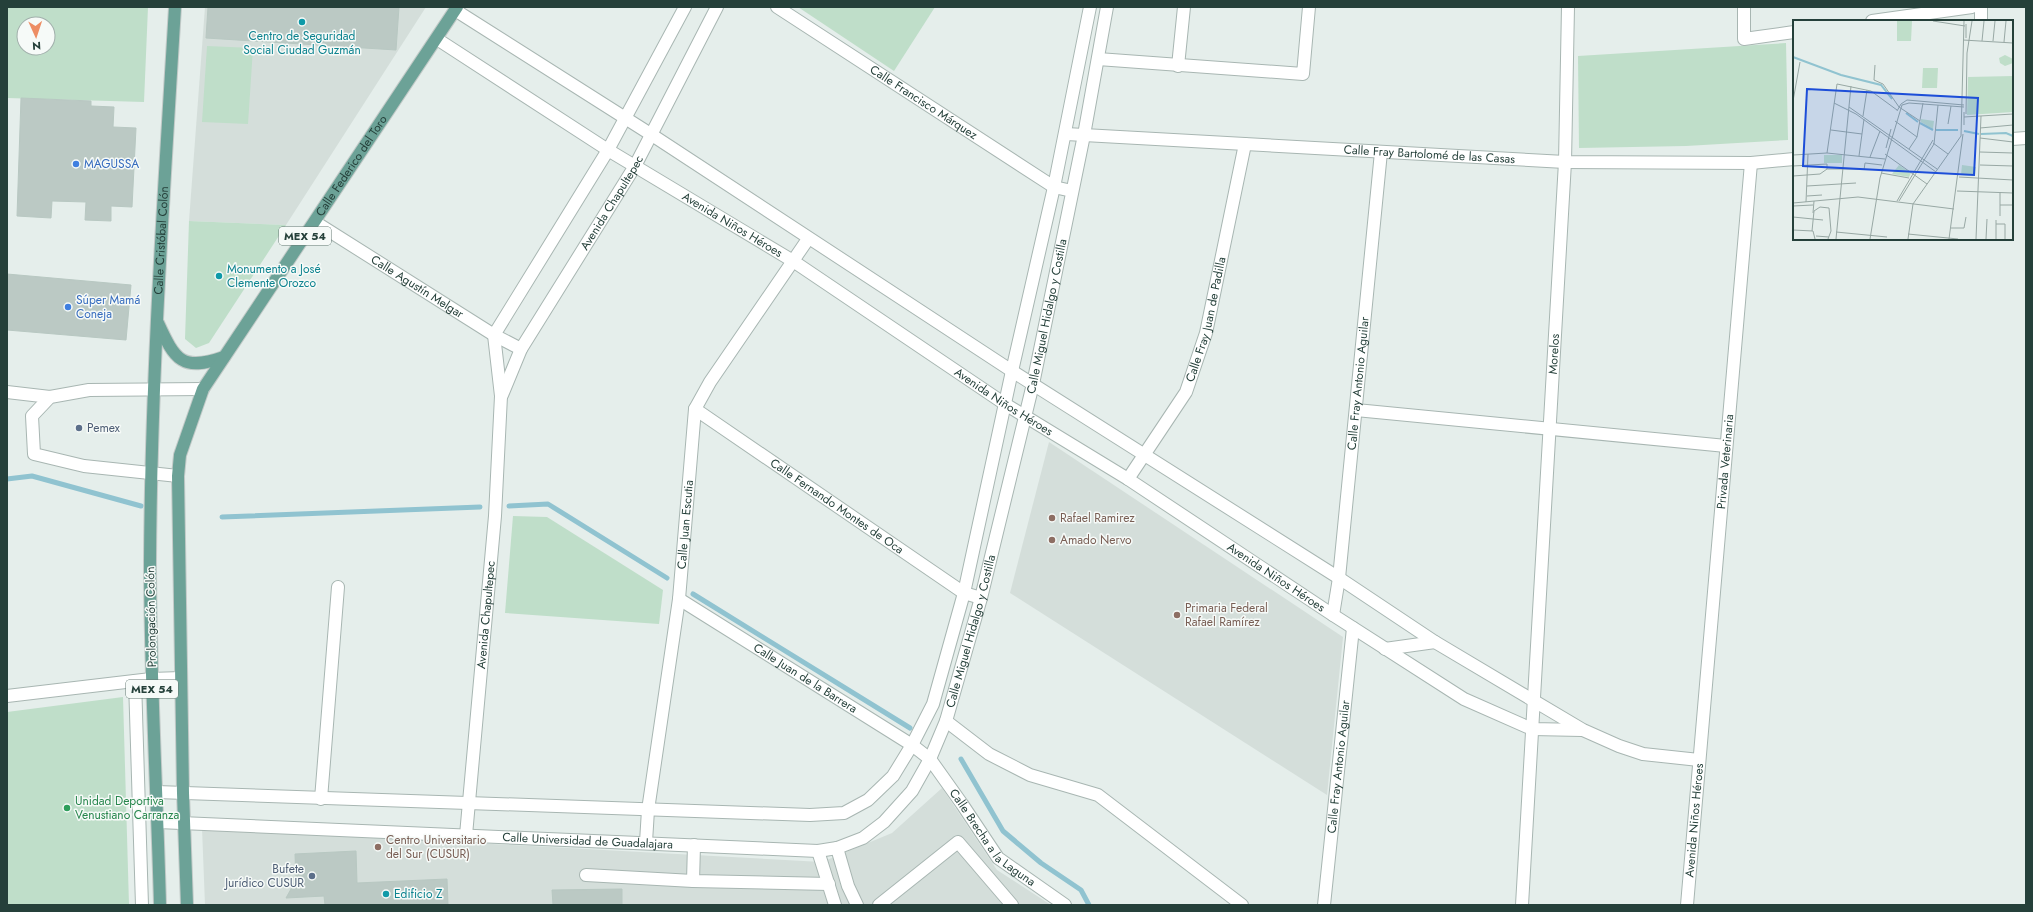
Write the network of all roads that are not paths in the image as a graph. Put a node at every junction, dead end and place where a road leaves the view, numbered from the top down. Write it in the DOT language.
graph roads {
  1 [pos="175,7"];
  2 [pos="685,7"];
  3 [pos="717,7"];
  4 [pos="778,7"];
  5 [pos="1090,7"];
  6 [pos="1107,7"];
  7 [pos="1184,7"];
  8 [pos="1309,7"];
  9 [pos="1568,7"];
  10 [pos="1744,7"];
  11 [pos="1972,7"];
  12 [pos="1981,7"];
  13 [pos="456,9"];
  14 [pos="1879,20"];
  15 [pos="1981,20"];
  16 [pos="1793,32"];
  17 [pos="437,39"];
  18 [pos="1098,59"];
  19 [pos="1178,66"];
  20 [pos="626,118"];
  21 [pos="1066,134"];
  22 [pos="652,135"];
  23 [pos="1084,135"];
  24 [pos="2026,138"];
  25 [pos="2013,139"];
  26 [pos="1245,144"];
  27 [pos="608,150"];
  28 [pos="1381,152"];
  29 [pos="1793,159"];
  30 [pos="1565,162"];
  31 [pos="1751,163"];
  32 [pos="635,166"];
  33 [pos="1054,187"];
  34 [pos="1072,191"];
  35 [pos="315,222"];
  36 [pos="808,239"];
  37 [pos="792,261"];
  38 [pos="157,320"];
  39 [pos="494,335"];
  40 [pos="521,349"];
  41 [pos="224,356"];
  42 [pos="1012,371"];
  43 [pos="1033,384"];
  44 [pos="155,389"];
  45 [pos="203,389"];
  46 [pos="7,392"];
  47 [pos="501,396"];
  48 [pos="50,397"];
  49 [pos="1005,404"];
  50 [pos="695,410"];
  51 [pos="1356,410"];
  52 [pos="1024,416"];
  53 [pos="1550,428"];
  54 [pos="1726,446"];
  55 [pos="1144,456"];
  56 [pos="152,473"];
  57 [pos="178,476"];
  58 [pos="1128,479"];
  59 [pos="1339,578"];
  60 [pos="338,587"];
  61 [pos="964,593"];
  62 [pos="981,598"];
  63 [pos="679,599"];
  64 [pos="1332,615"];
  65 [pos="1353,628"];
  66 [pos="1435,642"];
  67 [pos="1385,649"];
  68 [pos="181,678"];
  69 [pos="152,679"];
  70 [pos="135,681"];
  71 [pos="7,696"];
  72 [pos="1534,700"];
  73 [pos="946,721"];
  74 [pos="1532,729"];
  75 [pos="1584,730"];
  76 [pos="912,745"];
  77 [pos="930,759"];
  78 [pos="1699,760"];
  79 [pos="157,792"];
  80 [pos="183,793"];
  81 [pos="321,799"];
  82 [pos="468,805"];
  83 [pos="648,810"];
  84 [pos="158,822"];
  85 [pos="184,823"];
  86 [pos="466,834"];
  87 [pos="646,842"];
  88 [pos="694,845"];
  89 [pos="837,848"];
  90 [pos="818,851"];
  91 [pos="586,875"];
  92 [pos="693,881"];
  93 [pos="828,884"];
  94 [pos="142,905"];
  95 [pos="160,905"];
  96 [pos="187,905"];
  97 [pos="835,905"];
  98 [pos="857,905"];
  99 [pos="879,905"];
  100 [pos="1012,905"];
  101 [pos="1065,905"];
  102 [pos="1242,905"];
  103 [pos="1324,905"];
  104 [pos="1522,905"];
  105 [pos="1687,905"];
  1 -- 38 [label="main road, Calle Cristóbal Colón / MEX 54"];
  2 -- 20 [label="street"];
  3 -- 22 [label="street, Avenida Chapultepec"];
  4 -- 33 [label="street, Calle Francisco Márquez"];
  5 -- 21 [label="street, Calle Miguel Hidalgo y Costilla"];
  6 -- 18 [label="street, Calle Miguel Hidalgo y Costilla"];
  7 -- 19 [label="street"];
  8 -- 19 [label="street"];
  9 -- 30 [label="street, Morelos"];
  10 -- 16 [label="street"];
  11 -- 14 [label="street"];
  12 -- 15 [label="street"];
  13 -- 17 [label="main road, Calle Federico del Toro / MEX 54"];
  13 -- 20 [label="street, Avenida Niños Héroes"];
  17 -- 27 [label="street, Avenida Niños Héroes"];
  17 -- 35 [label="main road, Calle Federico del Toro / MEX 54"];
  18 -- 19 [label="street"];
  18 -- 23 [label="street, Calle Miguel Hidalgo y Costilla"];
  20 -- 22 [label="street, Avenida Niños Héroes"];
  20 -- 27 [label="street"];
  21 -- 23 [label="street, Calle Fray Bartolomé de las Casas"];
  21 -- 33 [label="street, Calle Miguel Hidalgo y Costilla"];
  22 -- 32 [label="street, Avenida Chapultepec"];
  22 -- 36 [label="street, Avenida Niños Héroes"];
  23 -- 26 [label="street, Calle Fray Bartolomé de las Casas"];
  23 -- 34 [label="street, Calle Miguel Hidalgo y Costilla"];
  24 -- 25 [label="street"];
  26 -- 28 [label="street, Calle Fray Bartolomé de las Casas"];
  26 -- 55 [label="street, Calle Fray Juan de Padilla"];
  27 -- 32 [label="street, Avenida Niños Héroes"];
  27 -- 39 [label="street"];
  28 -- 30 [label="street, Calle Fray Bartolomé de las Casas"];
  28 -- 51 [label="street, Calle Fray Antonio Aguilar"];
  29 -- 31 [label="street, Calle Fray Bartolomé de las Casas"];
  30 -- 31 [label="street, Calle Fray Bartolomé de las Casas"];
  30 -- 53 [label="street, Morelos"];
  31 -- 54 [label="street, Privada Veterinaria"];
  32 -- 37 [label="street, Avenida Niños Héroes"];
  32 -- 40 [label="street, Avenida Chapultepec"];
  33 -- 34 [label="street, Calle Francisco Márquez"];
  33 -- 42 [label="street, Calle Miguel Hidalgo y Costilla"];
  34 -- 43 [label="street, Calle Miguel Hidalgo y Costilla"];
  35 -- 39 [label="street, Calle Agustín Melgar"];
  35 -- 41 [label="main road, Calle Federico del Toro / MEX 54"];
  36 -- 37 [label="street, Calle Juan Escutia"];
  36 -- 42 [label="street, Avenida Niños Héroes"];
  37 -- 49 [label="street, Avenida Niños Héroes"];
  37 -- 50 [label="street, Calle Juan Escutia"];
  38 -- 41 [label="main road"];
  38 -- 44 [label="main road, Calle Cristóbal Colón / MEX 54"];
  39 -- 40 [label="street, Calle Agustín Melgar"];
  39 -- 47 [label="street, Avenida Chapultepec"];
  40 -- 47 [label="street, Avenida Chapultepec"];
  41 -- 45 [label="main road, Calle Federico del Toro / MEX 54"];
  42 -- 43 [label="street, Avenida Niños Héroes"];
  42 -- 49 [label="street, Calle Miguel Hidalgo y Costilla"];
  43 -- 52 [label="street, Calle Miguel Hidalgo y Costilla"];
  43 -- 55 [label="street, Avenida Niños Héroes"];
  44 -- 45 [label="street"];
  44 -- 48 [label="street"];
  44 -- 56 [label="main road, Calle Cristóbal Colón / MEX 54"];
  45 -- 57 [label="main road, Calle Federico del Toro / MEX 54"];
  46 -- 48 [label="street"];
  47 -- 82 [label="street, Avenida Chapultepec"];
  48 -- 56 [label="street"];
  49 -- 52 [label="street, Avenida Niños Héroes"];
  49 -- 61 [label="street, Calle Miguel Hidalgo y Costilla"];
  50 -- 61 [label="street, Calle Fernando Montes de Oca"];
  50 -- 63 [label="street, Calle Juan Escutia"];
  51 -- 53 [label="street"];
  51 -- 59 [label="street, Calle Fray Antonio Aguilar"];
  52 -- 58 [label="street, Avenida Niños Héroes"];
  52 -- 62 [label="street, Calle Miguel Hidalgo y Costilla"];
  53 -- 54 [label="street"];
  53 -- 72 [label="street, Morelos"];
  54 -- 78 [label="street, Privada Veterinaria"];
  55 -- 58 [label="street, Calle Fray Juan de Padilla"];
  55 -- 59 [label="street, Avenida Niños Héroes"];
  56 -- 57 [label="street"];
  56 -- 69 [label="main road, Prolongación Colón / MEX 54"];
  57 -- 68 [label="main road, MEX 54"];
  58 -- 64 [label="street, Avenida Niños Héroes"];
  59 -- 64 [label="street, Calle Fray Antonio Aguilar"];
  59 -- 66 [label="street, Avenida Niños Héroes"];
  60 -- 81 [label="street"];
  61 -- 62 [label="street, Calle Fernando Montes de Oca"];
  61 -- 76 [label="street, Calle Miguel Hidalgo y Costilla"];
  62 -- 73 [label="street, Calle Miguel Hidalgo y Costilla"];
  63 -- 76 [label="street, Calle Juan de la Barrera"];
  63 -- 83 [label="street, Calle Juan Escutia"];
  64 -- 65 [label="street, Avenida Niños Héroes"];
  65 -- 67 [label="street, Avenida Niños Héroes"];
  65 -- 103 [label="street, Calle Fray Antonio Aguilar"];
  66 -- 67 [label="street"];
  66 -- 72 [label="street, Avenida Niños Héroes"];
  67 -- 74 [label="street, Avenida Niños Héroes"];
  68 -- 69 [label="street"];
  68 -- 80 [label="main road, MEX 54"];
  69 -- 70 [label="street"];
  69 -- 79 [label="main road, Prolongación Colón / MEX 54"];
  70 -- 71 [label="street"];
  70 -- 94 [label="street, Prolongación Colón"];
  72 -- 74 [label="street, Morelos"];
  72 -- 75 [label="street, Avenida Niños Héroes"];
  73 -- 77 [label="street, Calle Miguel Hidalgo y Costilla"];
  73 -- 102 [label="street"];
  74 -- 75 [label="street, Avenida Niños Héroes"];
  74 -- 104 [label="street, Morelos"];
  75 -- 78 [label="street, Avenida Niños Héroes"];
  76 -- 77 [label="street, Calle Juan de la Barrera"];
  76 -- 83 [label="street"];
  77 -- 89 [label="street, Calle Universidad de Guadalajara"];
  77 -- 101 [label="street, Calle Brecha a la Laguna"];
  78 -- 105 [label="street, Avenida Niños Héroes"];
  79 -- 80 [label="street"];
  79 -- 84 [label="main road, Prolongación Colón / MEX 54"];
  80 -- 81 [label="street"];
  80 -- 85 [label="main road, MEX 54"];
  81 -- 82 [label="street"];
  82 -- 83 [label="street"];
  82 -- 86 [label="street, Avenida Chapultepec"];
  83 -- 87 [label="street, Calle Juan Escutia"];
  84 -- 85 [label="street, Calle Universidad de Guadalajara"];
  84 -- 95 [label="main road, Prolongación Colón / MEX 54"];
  85 -- 86 [label="street, Calle Universidad de Guadalajara"];
  85 -- 96 [label="main road, MEX 54"];
  86 -- 87 [label="street, Calle Universidad de Guadalajara"];
  87 -- 88 [label="street, Calle Universidad de Guadalajara"];
  88 -- 90 [label="street, Calle Universidad de Guadalajara"];
  88 -- 92 [label="street"];
  89 -- 90 [label="street, Calle Universidad de Guadalajara"];
  89 -- 98 [label="street"];
  90 -- 93 [label="street"];
  91 -- 92 [label="street"];
  92 -- 93 [label="street"];
  93 -- 97 [label="street"];
  99 -- 100 [label="street"];
}
